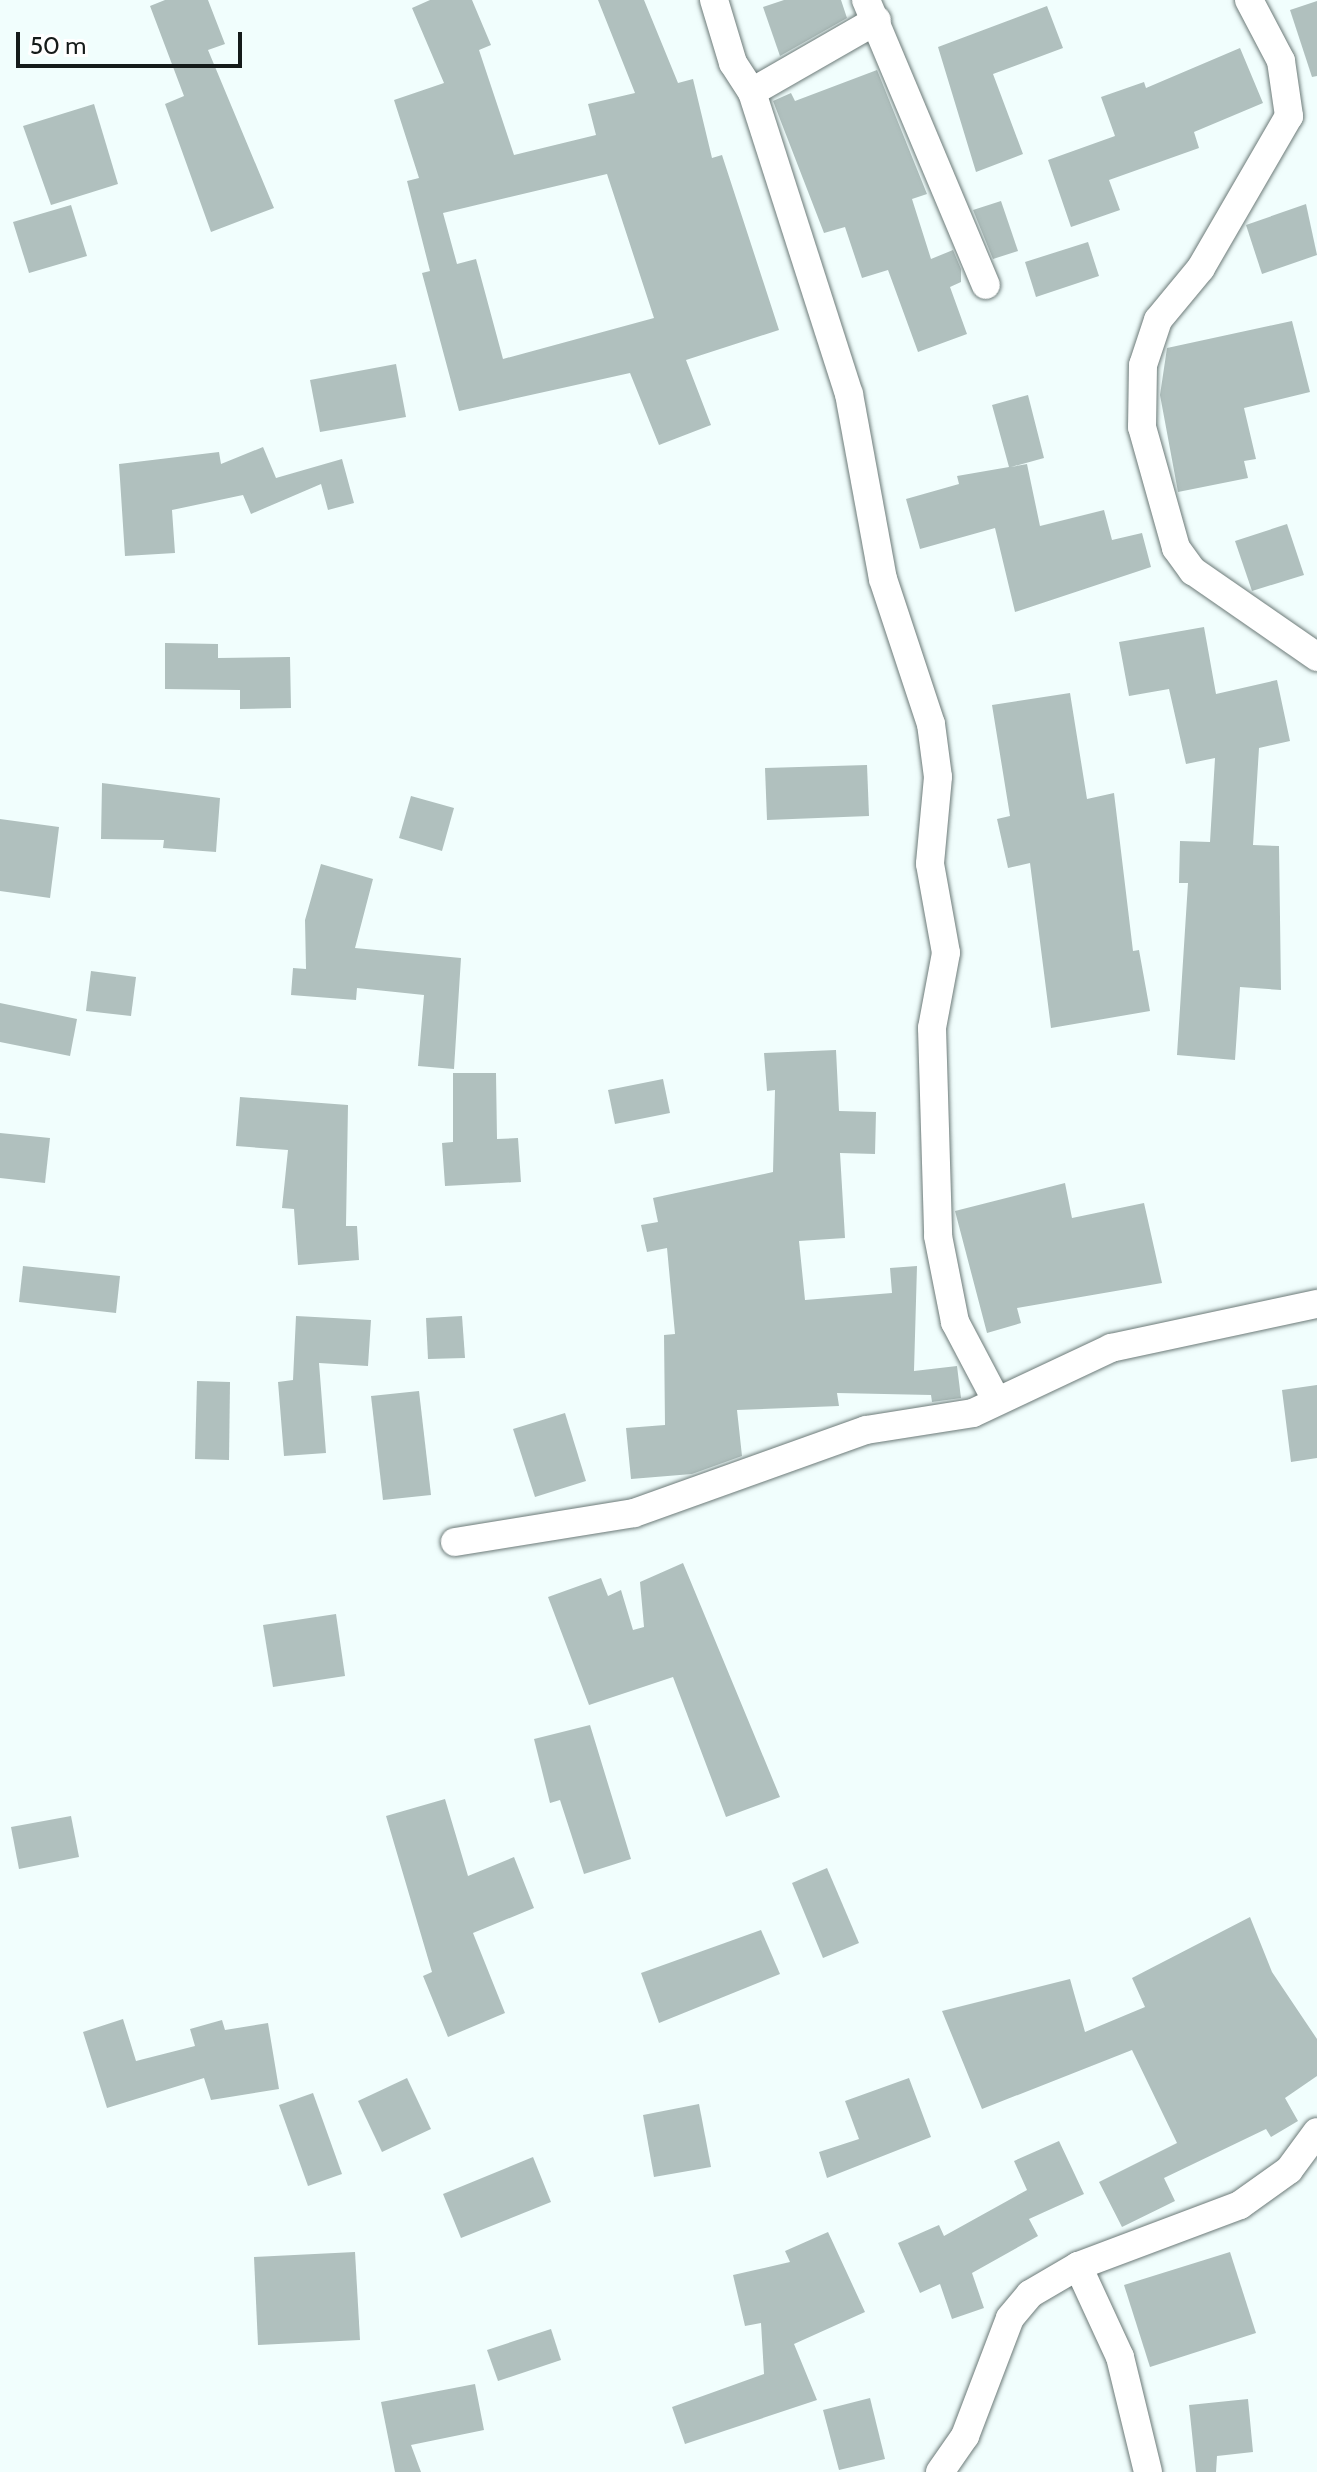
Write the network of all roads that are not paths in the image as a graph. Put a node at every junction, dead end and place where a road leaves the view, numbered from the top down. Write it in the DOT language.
graph roads {
  1 [pos="714,0"];
  2 [pos="1249,0"];
  3 [pos="872,10"];
  4 [pos="752,92"];
  5 [pos="986,285"];
  6 [pos="1317,657"];
  7 [pos="1317,1304"];
  8 [pos="995,1398"];
  9 [pos="455,1542"];
  10 [pos="1317,2132"];
  11 [pos="1078,2266"];
  12 [pos="940,2472"];
  13 [pos="1148,2472"];
  1 -- 4 [label="street"];
  2 -- 6 [label="street"];
  3 -- 4 [label="street"];
  3 -- 5 [label="street"];
  4 -- 8 [label="street"];
  7 -- 8 [label="street"];
  8 -- 9 [label="street"];
  10 -- 11 [label="street"];
  11 -- 12 [label="street"];
  11 -- 13 [label="street"];
}
